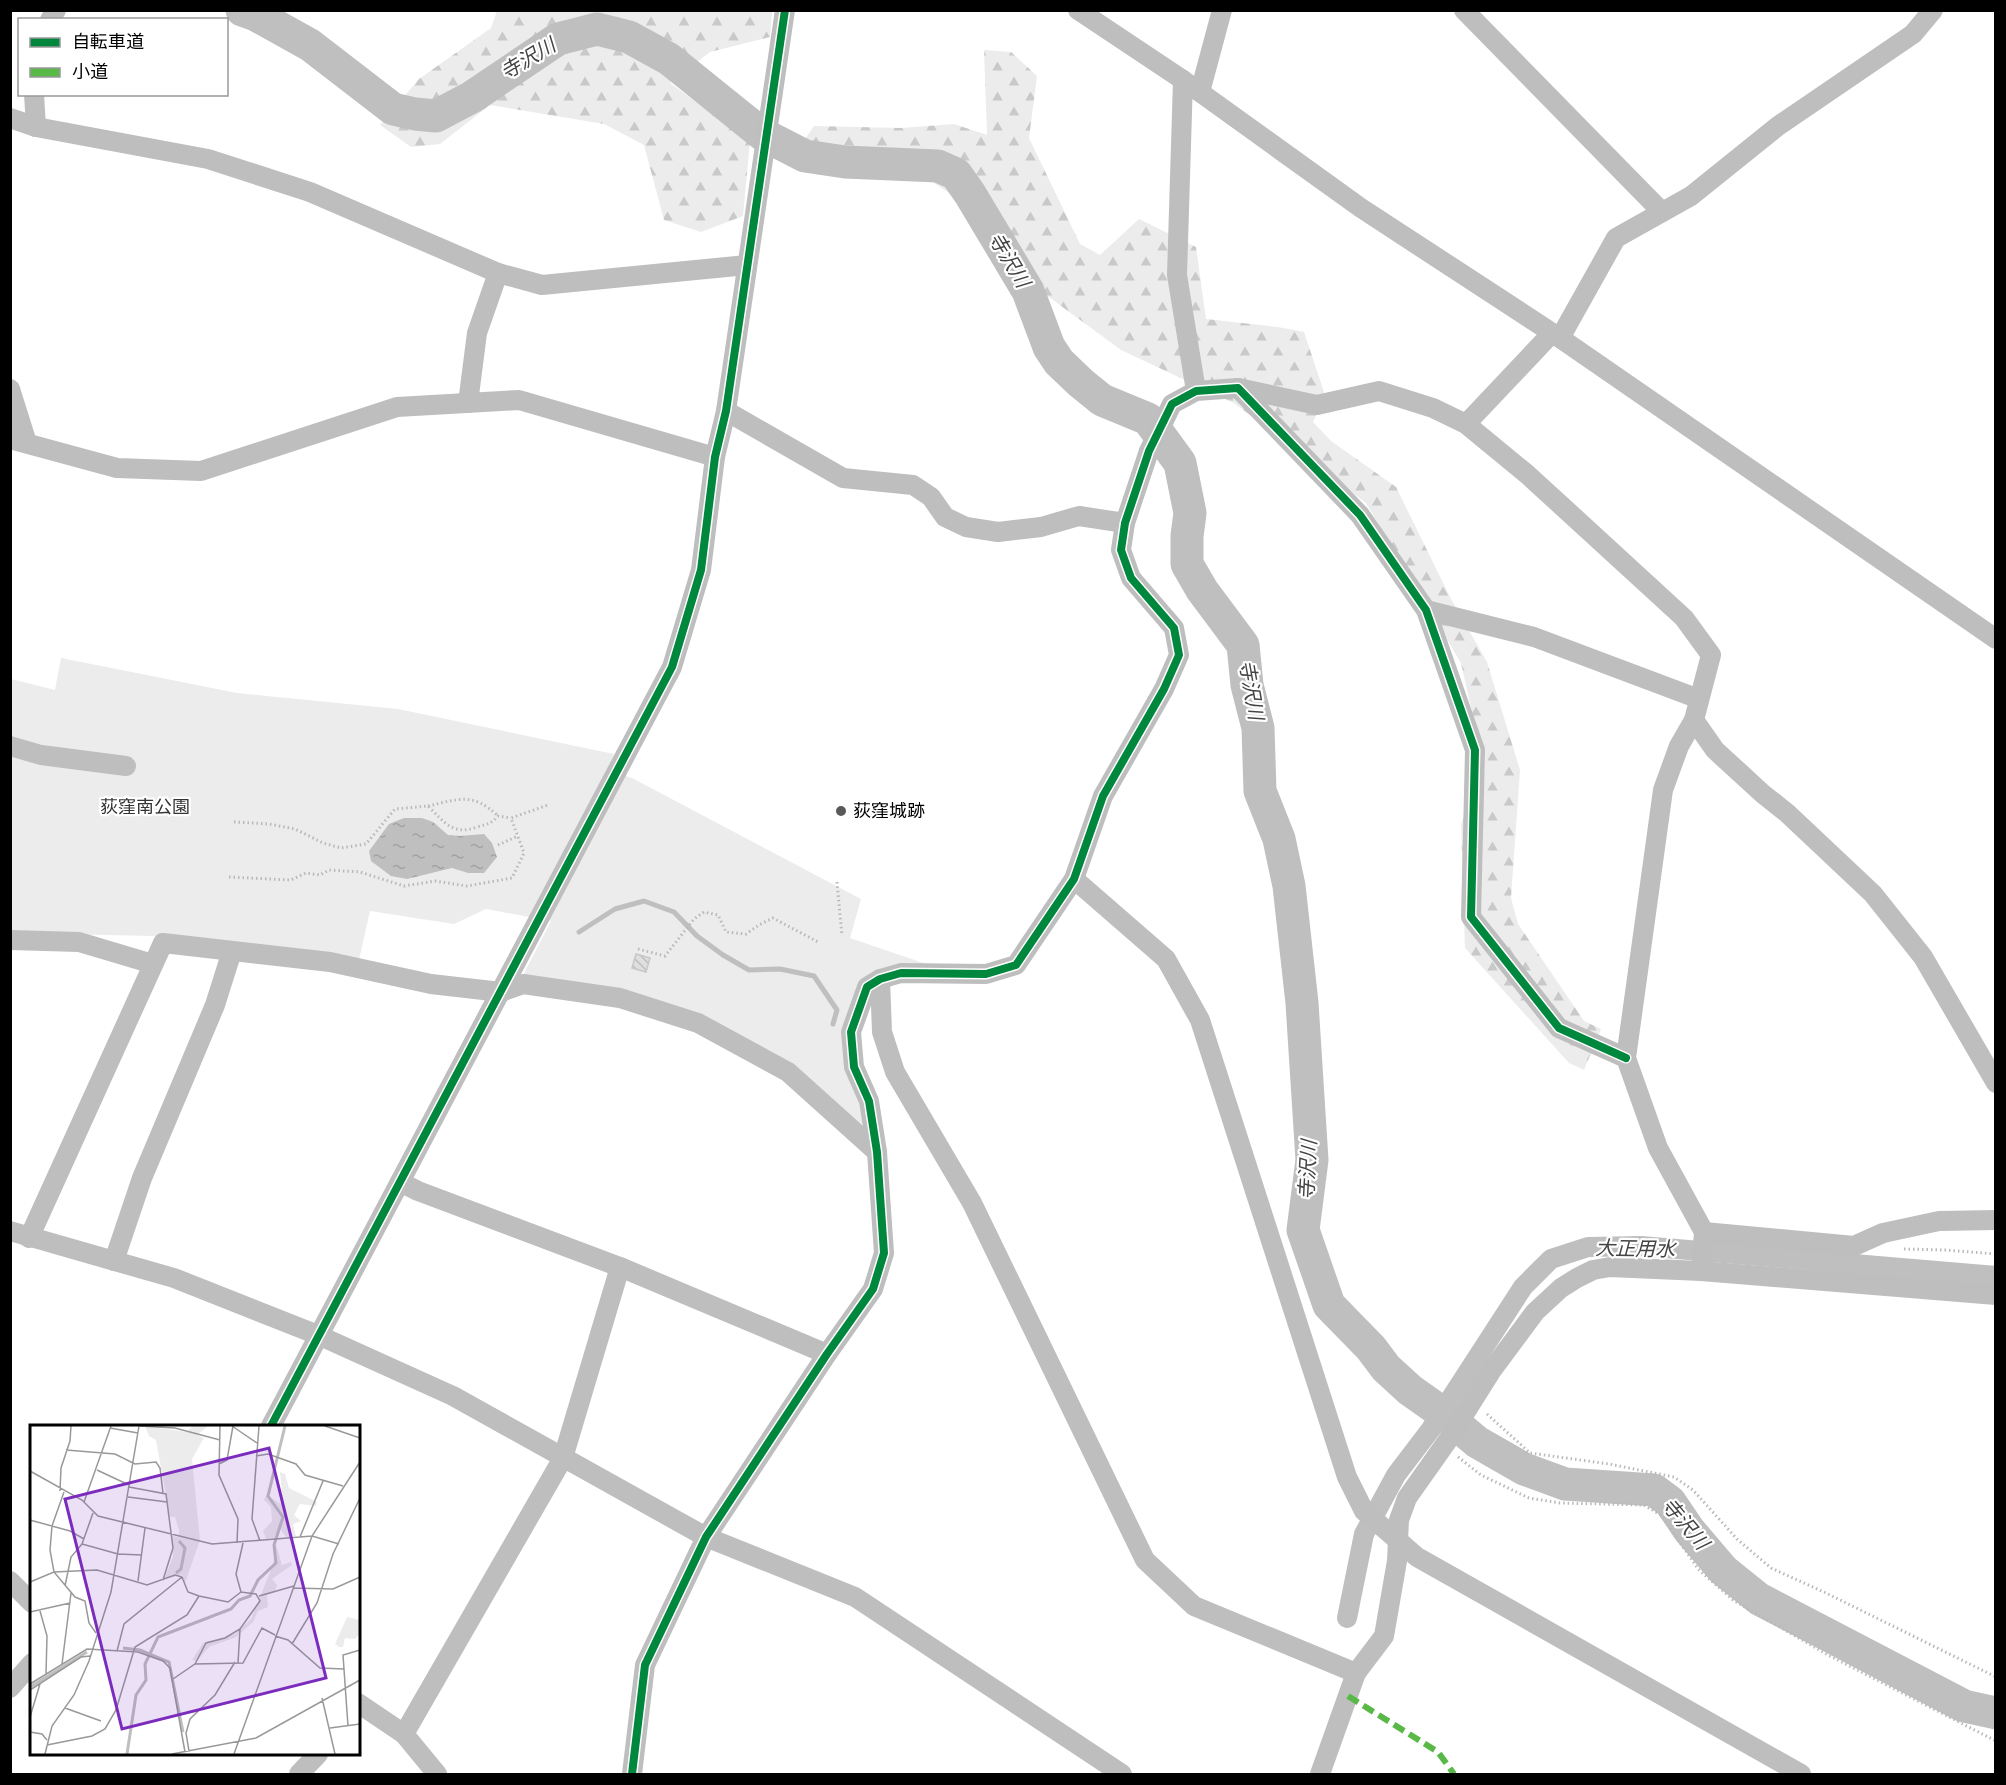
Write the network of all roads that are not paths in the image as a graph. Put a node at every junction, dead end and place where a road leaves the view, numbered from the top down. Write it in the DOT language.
graph roads {
  1 [pos="784,10"];
  2 [pos="1078,10"];
  3 [pos="1222,10"];
  4 [pos="1464,10"];
  5 [pos="1933,10"];
  6 [pos="1184,80"];
  7 [pos="1200,92"];
  8 [pos="34,96"];
  9 [pos="10,118"];
  10 [pos="36,127"];
  11 [pos="1662,212"];
  12 [pos="747,265"];
  13 [pos="498,273"];
  14 [pos="1556,335"];
  15 [pos="1238,388"];
  16 [pos="10,389"];
  17 [pos="1196,391"];
  18 [pos="468,403"];
  19 [pos="726,411"];
  20 [pos="1466,424"];
  21 [pos="19,441"];
  22 [pos="715,457"];
  23 [pos="1125,523"];
  24 [pos="1426,610"];
  25 [pos="1995,639"];
  26 [pos="1699,699"];
  27 [pos="1694,720"];
  28 [pos="10,746"];
  29 [pos="126,766"];
  30 [pos="1074,879"];
  31 [pos="10,940"];
  32 [pos="232,951"];
  33 [pos="153,964"];
  34 [pos="880,979"];
  35 [pos="501,992"];
  36 [pos="1626,1058"];
  37 [pos="1995,1083"];
  38 [pos="877,1152"];
  39 [pos="400,1182"];
  40 [pos="1995,1220"];
  41 [pos="1704,1235"];
  42 [pos="16,1237"];
  43 [pos="114,1261"];
  44 [pos="1702,1266"];
  45 [pos="620,1267"];
  46 [pos="1995,1295"];
  47 [pos="318,1335"];
  48 [pos="827,1354"];
  49 [pos="272,1425"];
  50 [pos="563,1458"];
  51 [pos="1393,1536"];
  52 [pos="705,1537"];
  53 [pos="10,1581"];
  54 [pos="30,1601"];
  55 [pos="30,1664"];
  56 [pos="1356,1672"];
  57 [pos="10,1688"];
  58 [pos="362,1709"];
  59 [pos="405,1734"];
  60 [pos="317,1755"];
  61 [pos="299,1774"];
  62 [pos="437,1774"];
  63 [pos="632,1774"];
  64 [pos="1122,1774"];
  65 [pos="1320,1774"];
  66 [pos="1801,1774"];
  1 -- 12 [label="street"];
  2 -- 6 [label="street"];
  3 -- 7 [label="street"];
  4 -- 11 [label="street"];
  5 -- 11 [label="street"];
  6 -- 7 [label="street"];
  6 -- 17 [label="street"];
  7 -- 14 [label="street"];
  8 -- 10 [label="street"];
  9 -- 10 [label="street"];
  10 -- 13 [label="street"];
  11 -- 14 [label="street"];
  12 -- 13 [label="street"];
  12 -- 19 [label="street"];
  13 -- 18 [label="street"];
  14 -- 20 [label="street"];
  14 -- 25 [label="street"];
  15 -- 17 [label="street"];
  15 -- 20 [label="street"];
  15 -- 24 [label="street"];
  16 -- 21 [label="street"];
  17 -- 23 [label="street"];
  18 -- 21 [label="street"];
  18 -- 22 [label="street"];
  19 -- 22 [label="street"];
  19 -- 23 [label="street"];
  20 -- 26 [label="street"];
  22 -- 35 [label="street"];
  23 -- 30 [label="street"];
  24 -- 26 [label="street"];
  24 -- 36 [label="street"];
  26 -- 27 [label="street"];
  27 -- 36 [label="street"];
  27 -- 37 [label="street"];
  28 -- 29 [label="street"];
  30 -- 34 [label="street"];
  30 -- 51 [label="street"];
  31 -- 33 [label="street"];
  32 -- 33 [label="street"];
  32 -- 35 [label="street"];
  32 -- 43 [label="street"];
  33 -- 42 [label="street"];
  34 -- 38 [label="street"];
  34 -- 56 [label="street"];
  35 -- 38 [label="street"];
  35 -- 39 [label="street"];
  36 -- 41 [label="street"];
  38 -- 48 [label="street"];
  39 -- 45 [label="street"];
  39 -- 47 [label="street"];
  40 -- 41 [label="street"];
  41 -- 44 [label="street"];
  42 -- 43 [label="street"];
  43 -- 47 [label="street"];
  44 -- 46 [label="street"];
  44 -- 51 [label="street"];
  45 -- 48 [label="street"];
  45 -- 50 [label="street"];
  47 -- 49 [label="street"];
  47 -- 50 [label="street"];
  48 -- 52 [label="street"];
  50 -- 52 [label="street"];
  50 -- 59 [label="street"];
  51 -- 56 [label="street"];
  51 -- 66 [label="street"];
  52 -- 63 [label="street"];
  52 -- 64 [label="street"];
  53 -- 54 [label="street"];
  55 -- 57 [label="street"];
  56 -- 65 [label="street"];
  58 -- 59 [label="street"];
  59 -- 62 [label="street"];
  60 -- 61 [label="street"];
}
